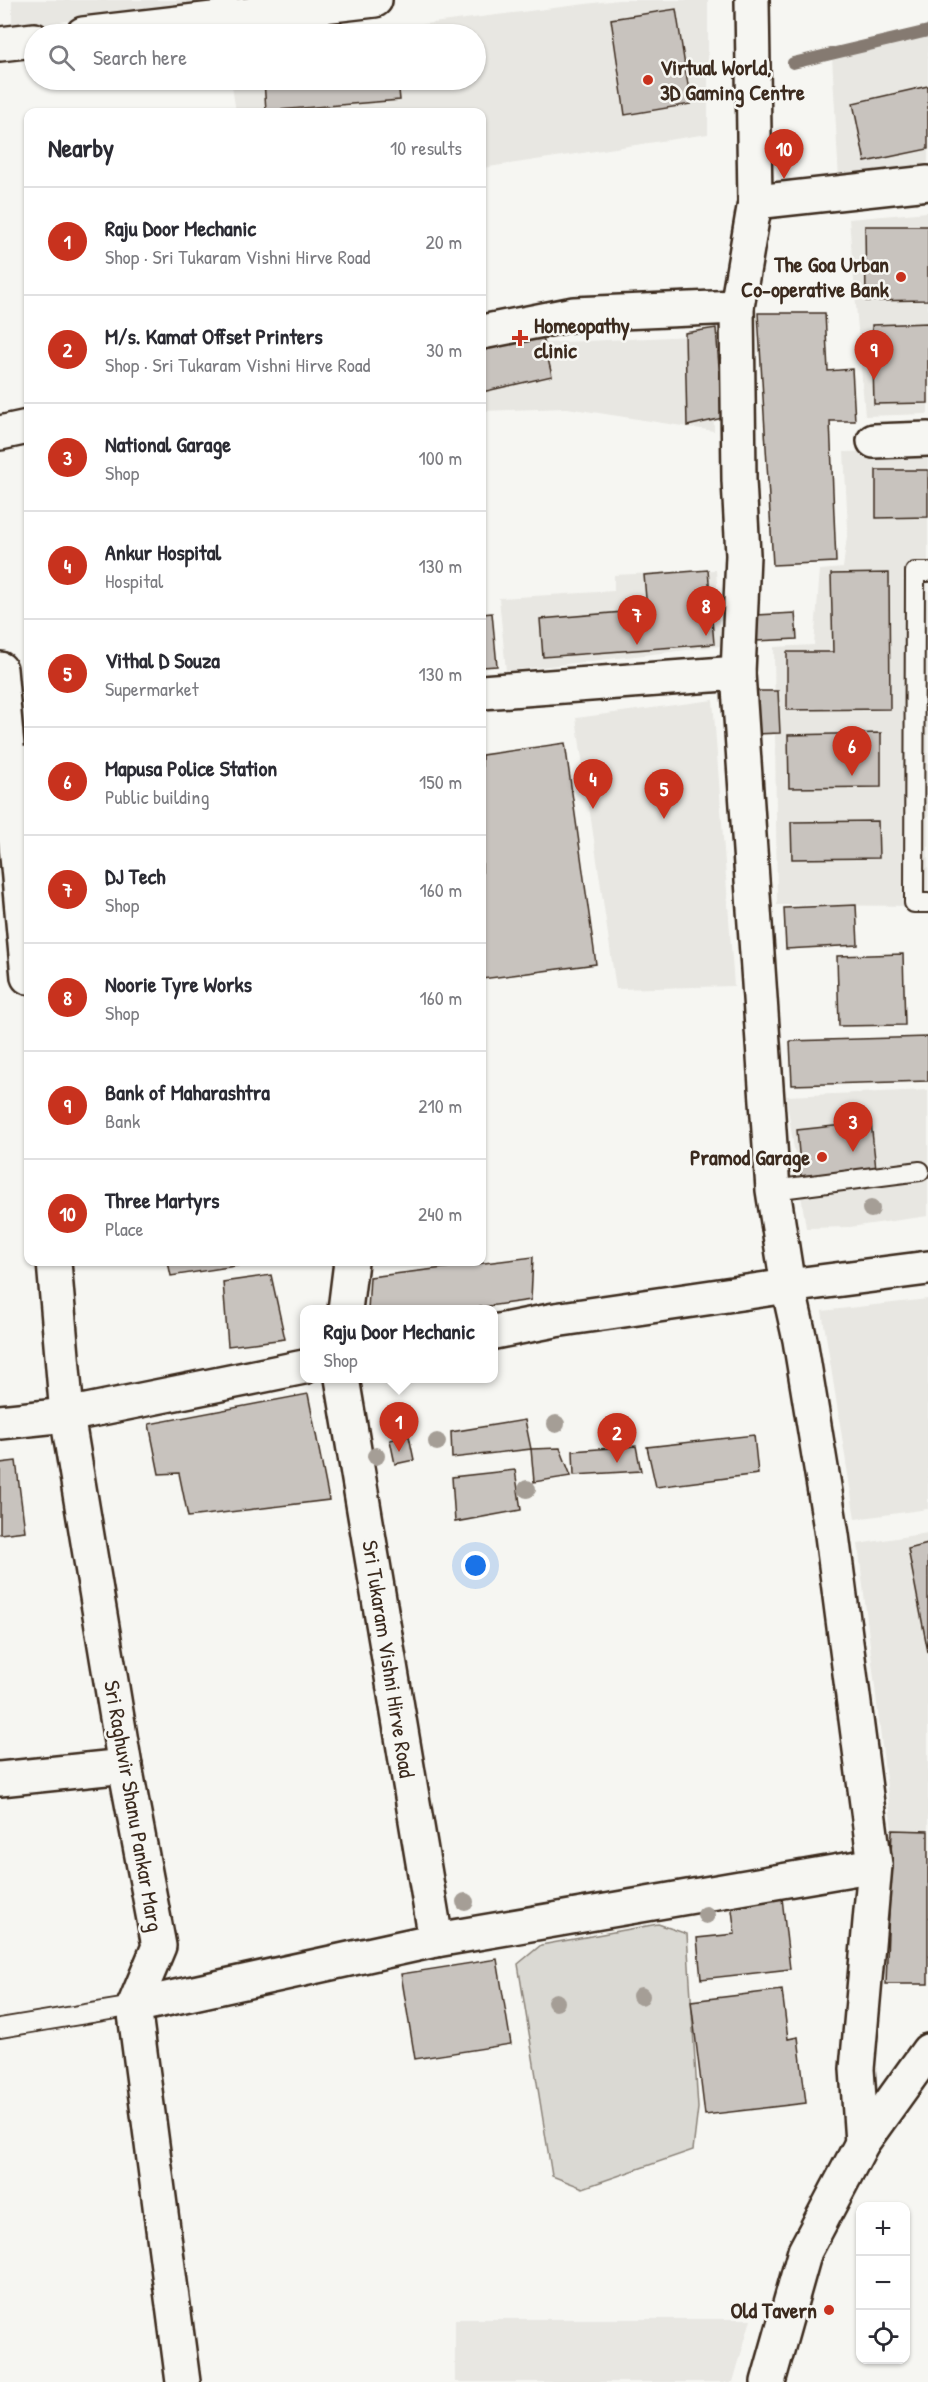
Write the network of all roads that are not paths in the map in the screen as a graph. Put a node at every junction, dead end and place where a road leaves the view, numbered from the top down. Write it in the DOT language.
graph roads {
  1 [pos="375,0"];
  2 [pos="752,0"];
  3 [pos="169,24"];
  4 [pos="24,41"];
  5 [pos="0,44"];
  6 [pos="928,183"];
  7 [pos="755,202"];
  8 [pos="737,307"];
  9 [pos="486,331"];
  10 [pos="24,428"];
  11 [pos="0,433"];
  12 [pos="928,439"];
  13 [pos="874,441"];
  14 [pos="928,572"];
  15 [pos="0,669"];
  16 [pos="738,674"];
  17 [pos="486,692"];
  18 [pos="13,767"];
  19 [pos="928,903"];
  20 [pos="24,920"];
  21 [pos="920,1171"];
  22 [pos="773,1190"];
  23 [pos="54,1266"];
  24 [pos="350,1266"];
  25 [pos="928,1268"];
  26 [pos="788,1286"];
  27 [pos="346,1305"];
  28 [pos="498,1331"];
  29 [pos="300,1368"];
  30 [pos="343,1383"];
  31 [pos="67,1416"];
  32 [pos="0,1422"];
  33 [pos="125,1766"];
  34 [pos="0,1779"];
  35 [pos="874,1865"];
  36 [pos="436,1940"];
  37 [pos="134,2006"];
  38 [pos="0,2028"];
  39 [pos="928,2051"];
  40 [pos="862,2143"];
  41 [pos="183,2382"];
  42 [pos="768,2382"];
  1 -- 3 [label="street"];
  2 -- 7 [label="street"];
  4 -- 5 [label="street"];
  6 -- 7 [label="street"];
  7 -- 8 [label="street"];
  8 -- 9 [label="street"];
  8 -- 16 [label="street"];
  10 -- 11 [label="street"];
  12 -- 13 [label="street"];
  14 -- 19 [label="lane"];
  15 -- 18 [label="street"];
  16 -- 17 [label="street"];
  16 -- 22 [label="street"];
  18 -- 20 [label="street"];
  21 -- 22 [label="lane"];
  22 -- 26 [label="street"];
  23 -- 31 [label="street, Sri Raghuvir Shanu Pankar Marg"];
  24 -- 27 [label="street"];
  25 -- 26 [label="street"];
  26 -- 28 [label="street"];
  26 -- 35 [label="street"];
  29 -- 31 [label="street"];
  30 -- 36 [label="street, Sri Tukaram Vishni Hirve Road"];
  31 -- 32 [label="street"];
  31 -- 33 [label="street, Sri Raghuvir Shanu Pankar Marg"];
  33 -- 34 [label="street"];
  33 -- 37 [label="street, Sri Raghuvir Shanu Pankar Marg"];
  35 -- 36 [label="street"];
  35 -- 40 [label="street"];
  36 -- 37 [label="street"];
  37 -- 38 [label="lane"];
  37 -- 41 [label="street"];
  39 -- 40 [label="street"];
  40 -- 42 [label="street"];
}
